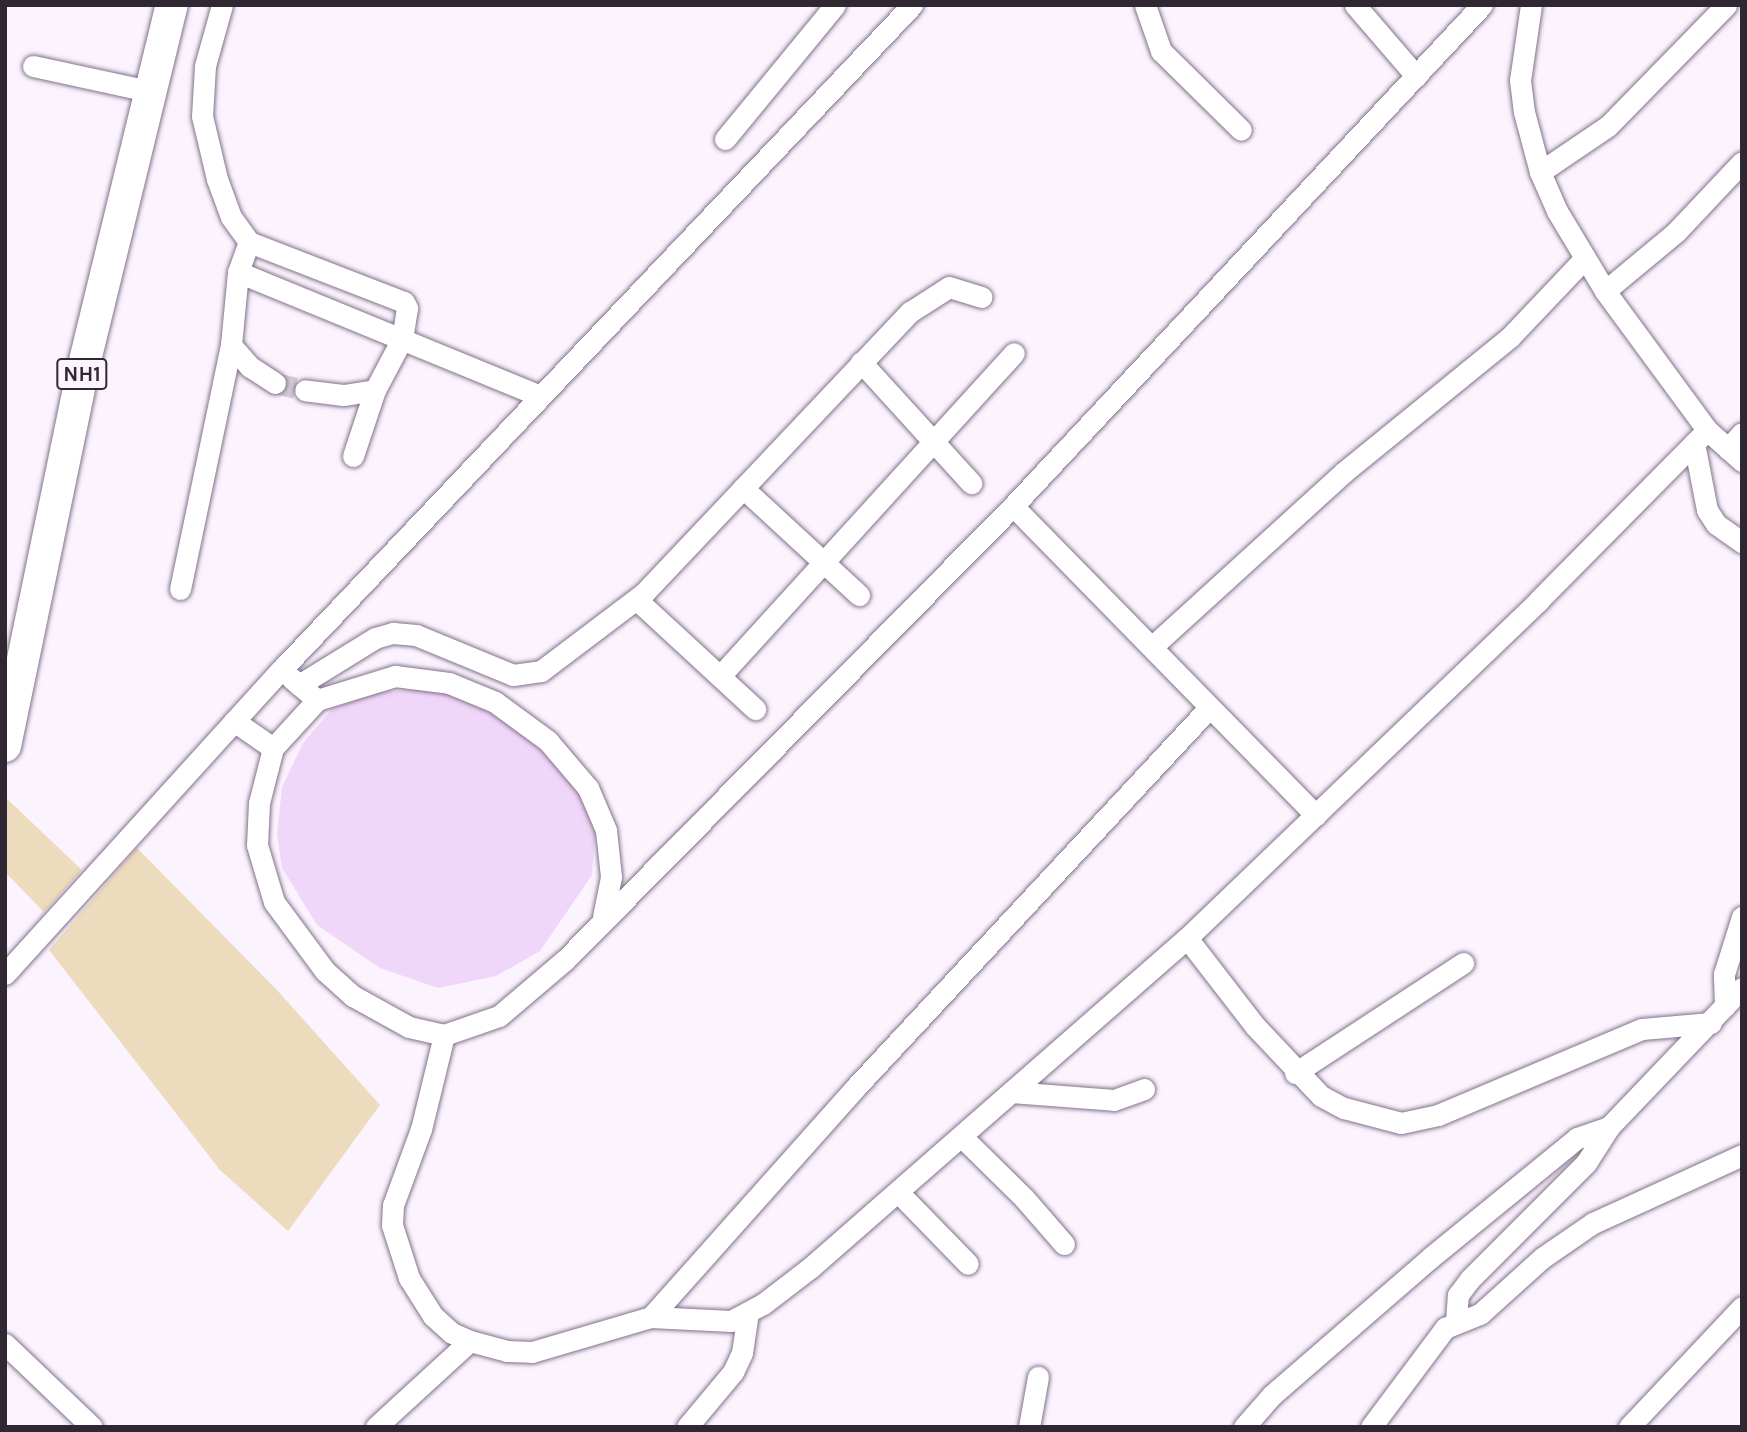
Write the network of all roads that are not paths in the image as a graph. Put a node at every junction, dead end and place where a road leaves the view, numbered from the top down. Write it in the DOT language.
graph roads {
  1 [pos="153,5"];
  2 [pos="172,5"];
  3 [pos="222,5"];
  4 [pos="835,5"];
  5 [pos="912,5"];
  6 [pos="1145,5"];
  7 [pos="1354,5"];
  8 [pos="1482,5"];
  9 [pos="1531,5"];
  10 [pos="1726,5"];
  11 [pos="33,66"];
  12 [pos="1416,76"];
  13 [pos="140,90"];
  14 [pos="1241,130"];
  15 [pos="725,139"];
  16 [pos="1742,162"];
  17 [pos="1540,172"];
  18 [pos="249,242"];
  19 [pos="1584,259"];
  20 [pos="238,272"];
  21 [pos="1605,291"];
  22 [pos="981,297"];
  23 [pos="402,339"];
  24 [pos="231,345"];
  25 [pos="1014,353"];
  26 [pos="861,362"];
  27 [pos="275,383"];
  28 [pos="305,390"];
  29 [pos="376,390"];
  30 [pos="540,396"];
  31 [pos="1700,437"];
  32 [pos="935,442"];
  33 [pos="1737,448"];
  34 [pos="353,456"];
  35 [pos="971,483"];
  36 [pos="743,488"];
  37 [pos="1013,506"];
  38 [pos="1742,542"];
  39 [pos="826,565"];
  40 [pos="180,589"];
  41 [pos="859,595"];
  42 [pos="637,600"];
  43 [pos="1154,645"];
  44 [pos="5,665"];
  45 [pos="281,670"];
  46 [pos="721,675"];
  47 [pos="299,685"];
  48 [pos="317,700"];
  49 [pos="1209,708"];
  50 [pos="755,709"];
  51 [pos="234,721"];
  52 [pos="5,746"];
  53 [pos="273,748"];
  54 [pos="1315,815"];
  55 [pos="603,917"];
  56 [pos="1742,918"];
  57 [pos="1187,939"];
  58 [pos="1463,963"];
  59 [pos="5,974"];
  60 [pos="1742,988"];
  61 [pos="1725,1006"];
  62 [pos="1710,1023"];
  63 [pos="444,1035"];
  64 [pos="1294,1073"];
  65 [pos="1144,1089"];
  66 [pos="1011,1093"];
  67 [pos="1609,1127"];
  68 [pos="961,1136"];
  69 [pos="1742,1155"];
  70 [pos="898,1192"];
  71 [pos="1064,1244"];
  72 [pos="968,1264"];
  73 [pos="1742,1307"];
  74 [pos="748,1312"];
  75 [pos="651,1317"];
  76 [pos="1456,1322"];
  77 [pos="470,1341"];
  78 [pos="5,1344"];
  79 [pos="1038,1377"];
  80 [pos="92,1427"];
  81 [pos="376,1427"];
  82 [pos="687,1427"];
  83 [pos="1029,1427"];
  84 [pos="1244,1427"];
  85 [pos="1371,1427"];
  86 [pos="1629,1427"];
  1 -- 13 [label="highway, NH1"];
  2 -- 13 [label="highway, NH1"];
  3 -- 18 [label="street"];
  4 -- 15 [label="street"];
  5 -- 30 [label="street"];
  6 -- 14 [label="street"];
  7 -- 12 [label="street"];
  8 -- 12 [label="street"];
  9 -- 17 [label="street"];
  10 -- 17 [label="street"];
  11 -- 13 [label="street"];
  12 -- 37 [label="street"];
  13 -- 44 [label="highway, NH1"];
  13 -- 52 [label="highway, NH1"];
  16 -- 21 [label="street"];
  17 -- 19 [label="street"];
  18 -- 20 [label="street"];
  18 -- 23 [label="street"];
  19 -- 21 [label="street"];
  19 -- 43 [label="street"];
  20 -- 23 [label="street"];
  20 -- 24 [label="street"];
  21 -- 31 [label="street"];
  22 -- 26 [label="street"];
  23 -- 29 [label="street"];
  23 -- 30 [label="street"];
  24 -- 27 [label="street"];
  24 -- 40 [label="street"];
  25 -- 32 [label="street"];
  26 -- 32 [label="street"];
  26 -- 36 [label="street"];
  28 -- 29 [label="street"];
  29 -- 34 [label="street"];
  30 -- 45 [label="street"];
  31 -- 33 [label="street"];
  31 -- 38 [label="street"];
  31 -- 54 [label="street"];
  32 -- 35 [label="street"];
  32 -- 39 [label="street"];
  36 -- 39 [label="street"];
  36 -- 42 [label="street"];
  37 -- 43 [label="street"];
  37 -- 55 [label="street"];
  39 -- 41 [label="street"];
  39 -- 46 [label="street"];
  42 -- 46 [label="street"];
  42 -- 47 [label="street"];
  43 -- 49 [label="street"];
  45 -- 47 [label="street"];
  45 -- 51 [label="street"];
  46 -- 50 [label="street"];
  47 -- 48 [label="street"];
  48 -- 53 [label="street"];
  48 -- 55 [label="street"];
  49 -- 54 [label="street"];
  49 -- 75 [label="street"];
  51 -- 53 [label="street"];
  51 -- 59 [label="street"];
  53 -- 63 [label="street"];
  54 -- 57 [label="street"];
  55 -- 63 [label="street"];
  56 -- 61 [label="street"];
  57 -- 64 [label="street"];
  57 -- 66 [label="street"];
  58 -- 64 [label="street"];
  60 -- 61 [label="street"];
  61 -- 62 [label="street"];
  62 -- 64 [label="street"];
  62 -- 67 [label="street"];
  63 -- 77 [label="street"];
  65 -- 66 [label="street"];
  66 -- 68 [label="street"];
  67 -- 76 [label="street"];
  67 -- 84 [label="street"];
  68 -- 70 [label="street"];
  68 -- 71 [label="street"];
  69 -- 76 [label="street"];
  70 -- 72 [label="street"];
  70 -- 74 [label="street"];
  73 -- 86 [label="street"];
  74 -- 75 [label="street"];
  74 -- 82 [label="street"];
  75 -- 77 [label="street"];
  76 -- 85 [label="street"];
  77 -- 81 [label="street"];
  78 -- 80 [label="street"];
  79 -- 83 [label="street"];
}
